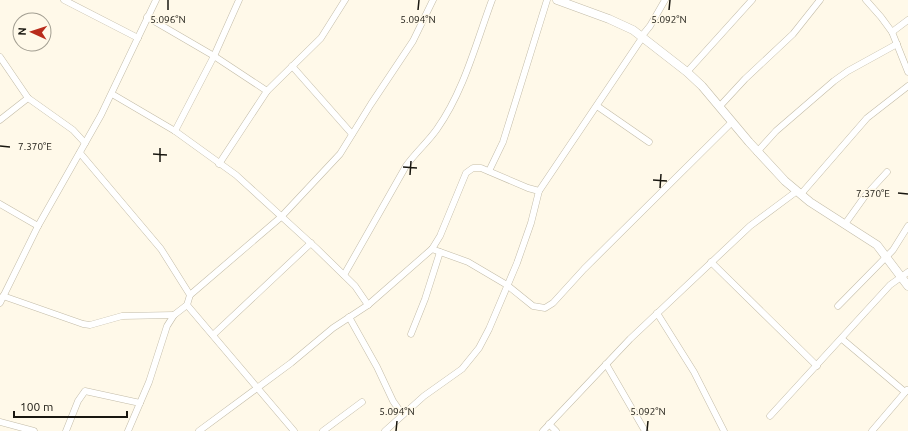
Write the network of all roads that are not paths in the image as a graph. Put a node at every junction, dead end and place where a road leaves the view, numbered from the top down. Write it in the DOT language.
graph roads {
  1 [pos="64,0"];
  2 [pos="156,0"];
  3 [pos="239,0"];
  4 [pos="345,0"];
  5 [pos="433,0"];
  6 [pos="492,0"];
  7 [pos="547,0"];
  8 [pos="557,0"];
  9 [pos="665,0"];
  10 [pos="752,0"];
  11 [pos="820,0"];
  12 [pos="866,0"];
  13 [pos="147,17"];
  14 [pos="908,20"];
  15 [pos="892,32"];
  16 [pos="642,37"];
  17 [pos="138,38"];
  18 [pos="896,44"];
  19 [pos="214,56"];
  20 [pos="0,57"];
  21 [pos="292,66"];
  22 [pos="687,72"];
  23 [pos="908,72"];
  24 [pos="908,86"];
  25 [pos="268,91"];
  26 [pos="112,94"];
  27 [pos="28,98"];
  28 [pos="597,106"];
  29 [pos="720,106"];
  30 [pos="0,120"];
  31 [pos="732,122"];
  32 [pos="175,131"];
  33 [pos="352,134"];
  34 [pos="649,142"];
  35 [pos="85,143"];
  36 [pos="757,152"];
  37 [pos="80,153"];
  38 [pos="219,164"];
  39 [pos="489,171"];
  40 [pos="887,172"];
  41 [pos="539,191"];
  42 [pos="799,193"];
  43 [pos="0,204"];
  44 [pos="280,217"];
  45 [pos="845,224"];
  46 [pos="38,226"];
  47 [pos="908,226"];
  48 [pos="311,243"];
  49 [pos="432,249"];
  50 [pos="440,252"];
  51 [pos="885,256"];
  52 [pos="711,262"];
  53 [pos="344,275"];
  54 [pos="904,275"];
  55 [pos="507,285"];
  56 [pos="908,286"];
  57 [pos="190,295"];
  58 [pos="3,296"];
  59 [pos="0,303"];
  60 [pos="187,305"];
  61 [pos="368,305"];
  62 [pos="838,306"];
  63 [pos="657,313"];
  64 [pos="174,315"];
  65 [pos="349,317"];
  66 [pos="411,334"];
  67 [pos="213,335"];
  68 [pos="842,339"];
  69 [pos="606,364"];
  70 [pos="817,366"];
  71 [pos="258,387"];
  72 [pos="907,391"];
  73 [pos="362,402"];
  74 [pos="140,403"];
  75 [pos="402,414"];
  76 [pos="770,416"];
  77 [pos="0,422"];
  78 [pos="550,424"];
  79 [pos="288,428"];
  80 [pos="34,431"];
  81 [pos="66,431"];
  82 [pos="128,431"];
  83 [pos="199,431"];
  84 [pos="294,431"];
  85 [pos="323,431"];
  86 [pos="385,431"];
  87 [pos="543,431"];
  88 [pos="556,431"];
  89 [pos="645,431"];
  90 [pos="724,431"];
  91 [pos="872,431"];
  1 -- 17 [label="street"];
  2 -- 13 [label="street"];
  3 -- 19 [label="street"];
  4 -- 21 [label="street"];
  5 -- 33 [label="street"];
  6 -- 53 [label="street"];
  7 -- 39 [label="street"];
  8 -- 16 [label="street"];
  9 -- 16 [label="street"];
  10 -- 22 [label="street"];
  11 -- 29 [label="street"];
  12 -- 15 [label="street"];
  13 -- 17 [label="street"];
  13 -- 19 [label="street"];
  14 -- 15 [label="street"];
  15 -- 18 [label="street"];
  16 -- 22 [label="street"];
  16 -- 28 [label="street"];
  17 -- 26 [label="street"];
  18 -- 23 [label="street"];
  18 -- 36 [label="street"];
  19 -- 25 [label="street"];
  19 -- 32 [label="street"];
  20 -- 27 [label="street"];
  21 -- 25 [label="street"];
  21 -- 33 [label="street"];
  22 -- 29 [label="street"];
  24 -- 42 [label="street"];
  25 -- 38 [label="street"];
  26 -- 32 [label="street"];
  26 -- 35 [label="street"];
  27 -- 30 [label="street"];
  27 -- 35 [label="street"];
  28 -- 34 [label="street"];
  28 -- 41 [label="street"];
  29 -- 31 [label="street"];
  31 -- 36 [label="street"];
  31 -- 55 [label="street"];
  32 -- 38 [label="street"];
  33 -- 44 [label="street"];
  35 -- 37 [label="street"];
  36 -- 42 [label="street"];
  37 -- 46 [label="street"];
  37 -- 57 [label="street"];
  38 -- 44 [label="street"];
  39 -- 41 [label="street"];
  39 -- 49 [label="street"];
  40 -- 45 [label="street"];
  41 -- 55 [label="street"];
  42 -- 45 [label="street"];
  42 -- 52 [label="street"];
  43 -- 46 [label="street"];
  44 -- 48 [label="street"];
  44 -- 57 [label="street"];
  45 -- 51 [label="street"];
  46 -- 58 [label="street"];
  47 -- 51 [label="street"];
  48 -- 53 [label="street"];
  48 -- 67 [label="street"];
  49 -- 50 [label="street"];
  49 -- 61 [label="street"];
  50 -- 55 [label="street"];
  50 -- 66 [label="street"];
  51 -- 54 [label="street"];
  51 -- 62 [label="street"];
  52 -- 63 [label="street"];
  52 -- 70 [label="street"];
  53 -- 61 [label="street"];
  54 -- 56 [label="street"];
  54 -- 68 [label="street"];
  55 -- 75 [label="street"];
  57 -- 60 [label="street"];
  58 -- 59 [label="street"];
  58 -- 64 [label="street"];
  60 -- 64 [label="street"];
  60 -- 67 [label="street"];
  61 -- 65 [label="street"];
  63 -- 69 [label="street"];
  63 -- 90 [label="street"];
  64 -- 74 [label="street"];
  65 -- 71 [label="street"];
  65 -- 75 [label="street"];
  67 -- 71 [label="street"];
  68 -- 70 [label="street"];
  68 -- 72 [label="street"];
  69 -- 78 [label="street"];
  69 -- 89 [label="street"];
  70 -- 76 [label="street"];
  71 -- 79 [label="street"];
  71 -- 83 [label="street"];
  72 -- 91 [label="street"];
  73 -- 85 [label="street"];
  74 -- 81 [label="street"];
  74 -- 82 [label="street"];
  75 -- 86 [label="street"];
  77 -- 80 [label="street"];
  78 -- 87 [label="street"];
  78 -- 88 [label="street"];
  79 -- 84 [label="street"];
}
